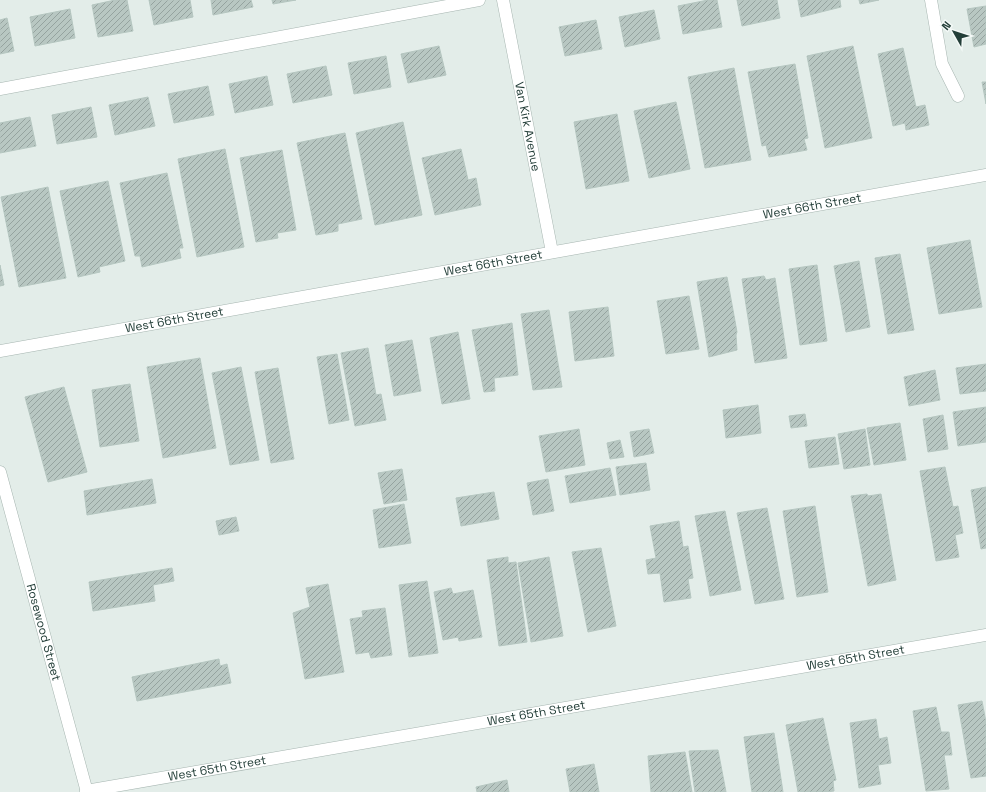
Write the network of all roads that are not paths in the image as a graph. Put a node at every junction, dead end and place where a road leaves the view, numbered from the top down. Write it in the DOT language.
graph roads {
  1 [pos="480,0"];
  2 [pos="504,0"];
  3 [pos="931,0"];
  4 [pos="0,89"];
  5 [pos="958,96"];
  6 [pos="986,175"];
  7 [pos="552,252"];
  8 [pos="0,351"];
  9 [pos="0,472"];
  10 [pos="986,635"];
  11 [pos="86,791"];
  1 -- 4 [label="street"];
  2 -- 7 [label="street, Van Kirk Avenue"];
  3 -- 5 [label="street"];
  6 -- 7 [label="street, West 66th Street"];
  7 -- 8 [label="street, West 66th Street"];
  9 -- 11 [label="street, Rosewood Street"];
  10 -- 11 [label="street, West 65th Street"];
}
